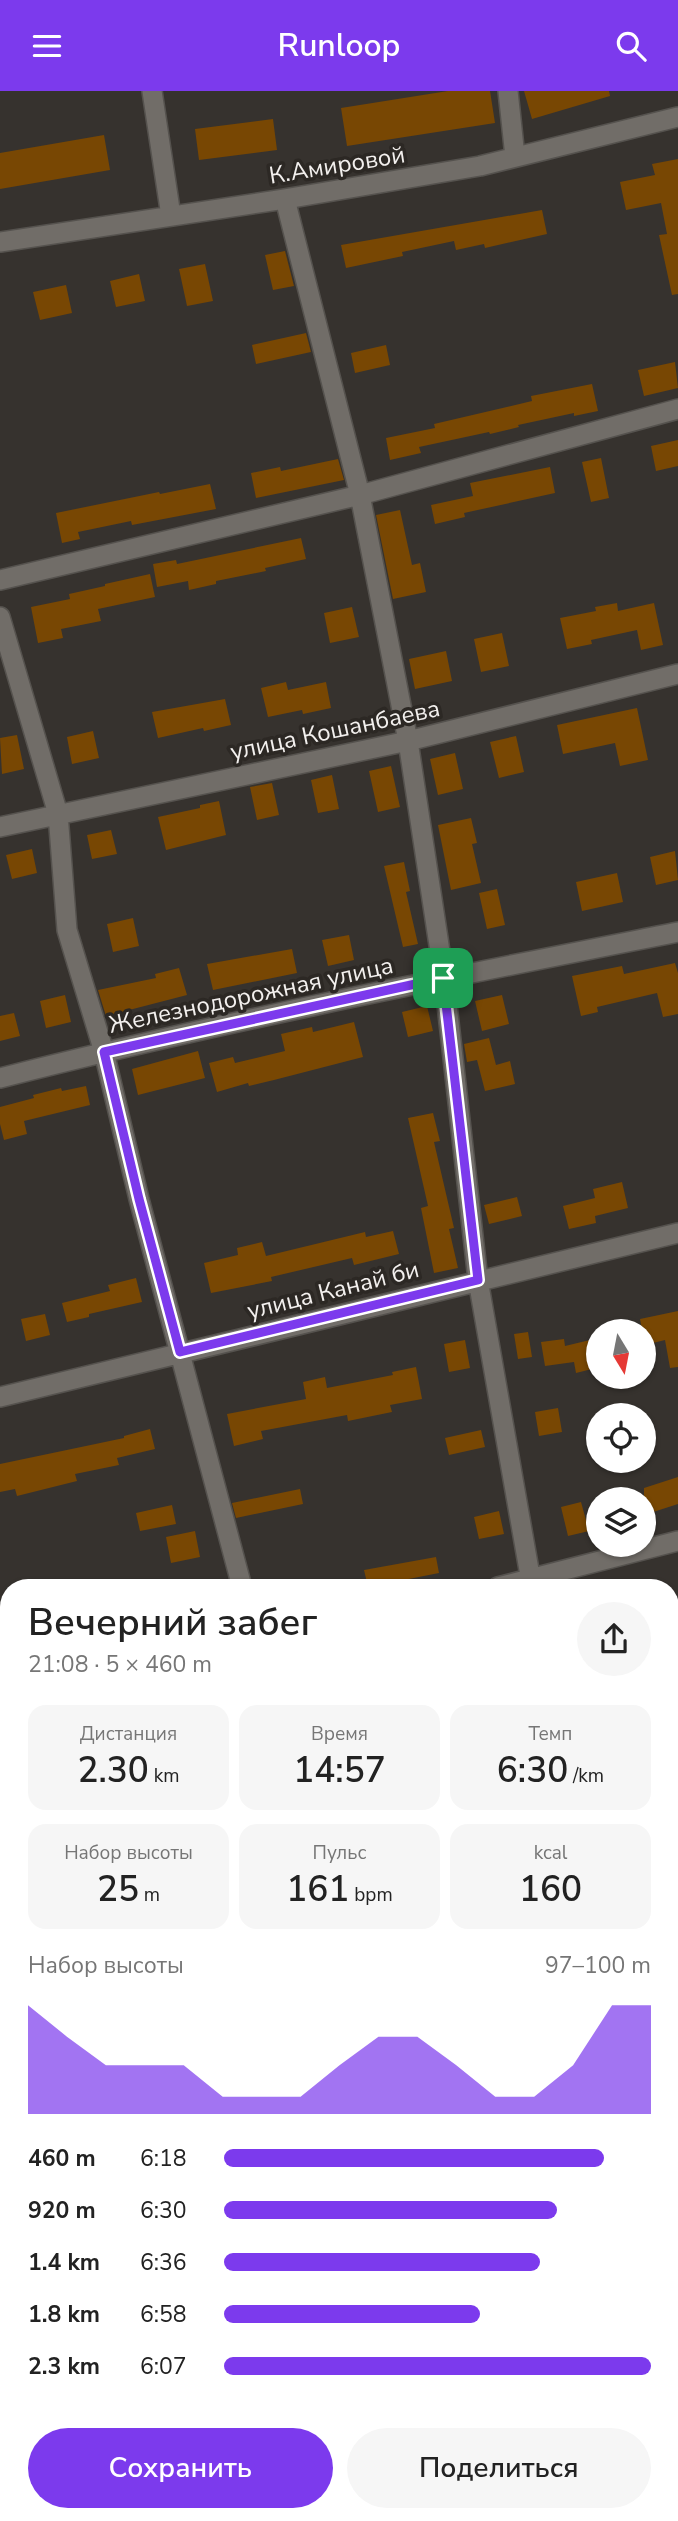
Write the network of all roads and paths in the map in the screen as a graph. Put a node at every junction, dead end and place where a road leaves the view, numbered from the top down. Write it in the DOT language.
graph roads {
  1 [pos="152,91"];
  2 [pos="508,91"];
  3 [pos="678,117"];
  4 [pos="515,157"];
  5 [pos="285,199"];
  6 [pos="171,216"];
  7 [pos="0,242"];
  8 [pos="678,409"];
  9 [pos="360,495"];
  10 [pos="0,580"];
  11 [pos="0,617"];
  12 [pos="678,674"];
  13 [pos="408,741"];
  14 [pos="58,814"];
  15 [pos="0,827"];
  16 [pos="678,932"];
  17 [pos="443,978"];
  18 [pos="104,1052"];
  19 [pos="0,1078"];
  20 [pos="678,1233"];
  21 [pos="478,1280"];
  22 [pos="180,1352"];
  23 [pos="0,1397"];
  24 [pos="678,1541"];
  25 [pos="240,1579"];
  26 [pos="530,1579"];
  27 [pos="545,1579"];
  1 -- 6 [label="street"];
  2 -- 4 [label="street"];
  3 -- 4 [label="street, К.Амировой"];
  4 -- 5 [label="street, К.Амировой"];
  5 -- 6 [label="street, К.Амировой"];
  5 -- 9 [label="street"];
  6 -- 7 [label="street, К.Амировой"];
  8 -- 9 [label="street"];
  9 -- 10 [label="street"];
  9 -- 13 [label="street"];
  11 -- 14 [label="street"];
  12 -- 13 [label="street, улица Кошанбаева"];
  13 -- 14 [label="street, улица Кошанбаева"];
  13 -- 17 [label="street"];
  14 -- 15 [label="street, улица Кошанбаева"];
  14 -- 18 [label="street"];
  16 -- 17 [label="street, Железнодорожная улица"];
  17 -- 18 [label="street, Железнодорожная улица"];
  17 -- 21 [label="street"];
  18 -- 19 [label="street, Железнодорожная улица"];
  18 -- 22 [label="street"];
  20 -- 21 [label="street, улица Канай би"];
  21 -- 22 [label="street, улица Канай би"];
  21 -- 26 [label="street"];
  22 -- 23 [label="street, улица Канай би"];
  22 -- 25 [label="street"];
  24 -- 27 [label="street"];
}
